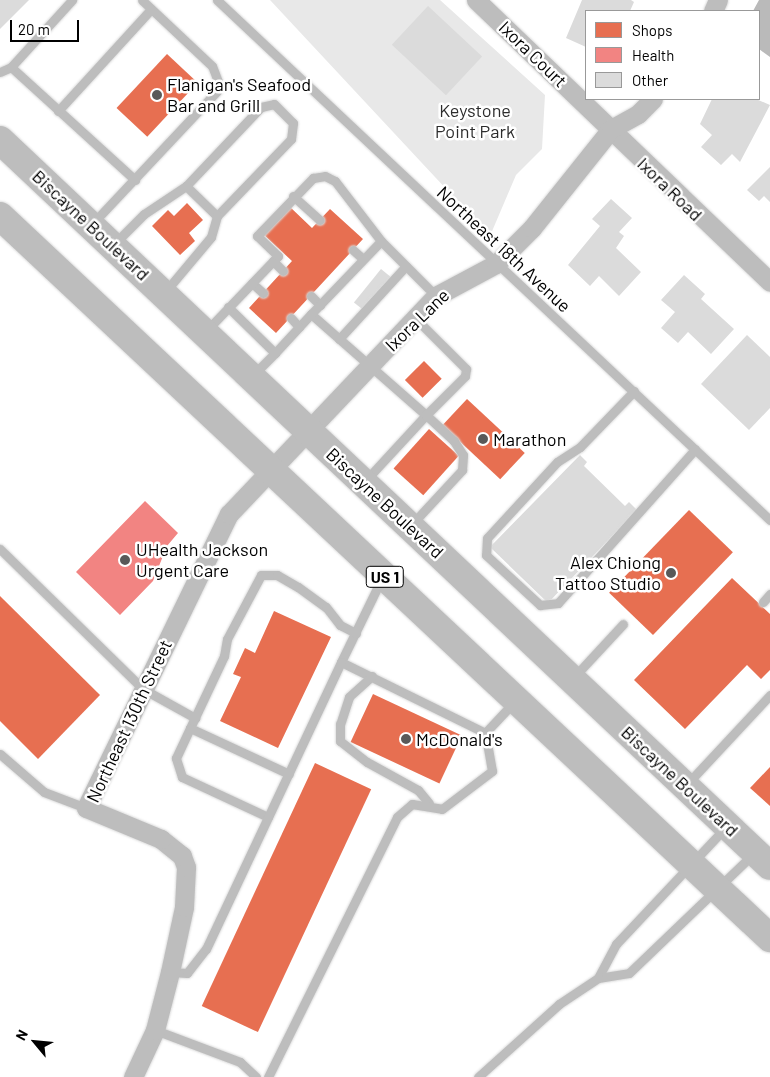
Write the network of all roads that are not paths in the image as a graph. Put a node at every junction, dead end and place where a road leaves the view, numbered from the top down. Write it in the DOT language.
graph roads {
  1 [pos="72,0"];
  2 [pos="142,0"];
  3 [pos="217,0"];
  4 [pos="476,0"];
  5 [pos="151,8"];
  6 [pos="11,67"];
  7 [pos="0,72"];
  8 [pos="652,100"];
  9 [pos="58,111"];
  10 [pos="611,129"];
  11 [pos="0,140"];
  12 [pos="135,180"];
  13 [pos="186,186"];
  14 [pos="293,196"];
  15 [pos="0,216"];
  16 [pos="217,216"];
  17 [pos="320,220"];
  18 [pos="91,225"];
  19 [pos="381,241"];
  20 [pos="113,246"];
  21 [pos="353,250"];
  22 [pos="363,259"];
  23 [pos="273,261"];
  24 [pos="496,264"];
  25 [pos="406,266"];
  26 [pos="283,271"];
  27 [pos="770,282"];
  28 [pos="252,283"];
  29 [pos="263,293"];
  30 [pos="164,294"];
  31 [pos="311,296"];
  32 [pos="436,296"];
  33 [pos="320,305"];
  34 [pos="228,307"];
  35 [pos="311,314"];
  36 [pos="290,318"];
  37 [pos="415,318"];
  38 [pos="299,327"];
  39 [pos="204,333"];
  40 [pos="339,339"];
  41 [pos="274,353"];
  42 [pos="371,365"];
  43 [pos="251,377"];
  44 [pos="634,392"];
  45 [pos="426,415"];
  46 [pos="308,430"];
  47 [pos="695,449"];
  48 [pos="270,468"];
  49 [pos="364,482"];
  50 [pos="770,520"];
  51 [pos="410,526"];
  52 [pos="0,549"];
  53 [pos="384,575"];
  54 [pos="770,594"];
  55 [pos="763,602"];
  56 [pos="623,624"];
  57 [pos="356,633"];
  58 [pos="341,662"];
  59 [pos="372,676"];
  60 [pos="572,679"];
  61 [pos="143,689"];
  62 [pos="770,695"];
  63 [pos="516,700"];
  64 [pos="195,718"];
  65 [pos="190,728"];
  66 [pos="485,733"];
  67 [pos="0,754"];
  68 [pos="289,774"];
  69 [pos="685,786"];
  70 [pos="429,804"];
  71 [pos="86,808"];
  72 [pos="268,817"];
  73 [pos="727,826"];
  74 [pos="765,859"];
  75 [pos="691,865"];
  76 [pos="719,890"];
  77 [pos="770,938"];
  78 [pos="170,972"];
  79 [pos="598,978"];
  80 [pos="154,1030"];
  81 [pos="133,1077"];
  82 [pos="256,1077"];
  83 [pos="268,1077"];
  84 [pos="478,1077"];
  1 -- 6 [label="lane"];
  2 -- 5 [label="lane"];
  3 -- 24 [label="lane, Northeast 18th Avenue"];
  4 -- 10 [label="street, Ixora Court"];
  5 -- 9 [label="lane"];
  5 -- 12 [label="lane"];
  6 -- 7 [label="lane"];
  6 -- 9 [label="lane"];
  8 -- 10 [label="street"];
  9 -- 12 [label="lane"];
  10 -- 24 [label="street, Ixora Lane"];
  10 -- 27 [label="street, Ixora Road"];
  11 -- 18 [label="main road, Biscayne Boulevard"];
  12 -- 18 [label="lane"];
  13 -- 16 [label="lane"];
  13 -- 16 [label="lane"];
  13 -- 20 [label="lane"];
  14 -- 17 [label="lane"];
  14 -- 19 [label="lane"];
  14 -- 23 [label="lane"];
  15 -- 48 [label="main road, US 1"];
  16 -- 30 [label="lane"];
  18 -- 20 [label="main road, Biscayne Boulevard"];
  19 -- 22 [label="lane"];
  19 -- 25 [label="lane"];
  20 -- 30 [label="main road, Biscayne Boulevard"];
  21 -- 22 [label="lane"];
  22 -- 33 [label="lane"];
  23 -- 26 [label="lane"];
  23 -- 28 [label="lane"];
  24 -- 32 [label="street, Ixora Lane"];
  24 -- 44 [label="lane, Northeast 18th Avenue"];
  25 -- 32 [label="lane"];
  25 -- 40 [label="lane"];
  28 -- 29 [label="lane"];
  28 -- 34 [label="lane"];
  30 -- 39 [label="main road, Biscayne Boulevard"];
  31 -- 33 [label="lane"];
  32 -- 37 [label="street, Ixora Lane"];
  33 -- 35 [label="lane"];
  34 -- 39 [label="lane"];
  34 -- 41 [label="lane"];
  35 -- 38 [label="lane"];
  35 -- 40 [label="lane"];
  36 -- 38 [label="lane"];
  37 -- 42 [label="street, Ixora Lane"];
  37 -- 45 [label="lane"];
  38 -- 41 [label="lane"];
  39 -- 43 [label="main road, Biscayne Boulevard"];
  40 -- 42 [label="lane"];
  41 -- 43 [label="lane"];
  42 -- 45 [label="lane"];
  42 -- 46 [label="street, Ixora Lane"];
  43 -- 46 [label="main road, Biscayne Boulevard"];
  44 -- 47 [label="lane, Northeast 18th Avenue"];
  44 -- 47 [label="lane"];
  45 -- 49 [label="lane"];
  45 -- 51 [label="lane"];
  46 -- 48 [label="street, Northeast 130th Street"];
  46 -- 49 [label="main road, Biscayne Boulevard"];
  47 -- 50 [label="lane, Northeast 18th Avenue"];
  48 -- 53 [label="main road, US 1"];
  48 -- 61 [label="street, Northeast 130th Street"];
  49 -- 51 [label="main road, Biscayne Boulevard"];
  51 -- 60 [label="main road, Biscayne Boulevard"];
  52 -- 61 [label="lane"];
  53 -- 57 [label="lane"];
  53 -- 63 [label="main road, US 1"];
  54 -- 55 [label="lane"];
  56 -- 60 [label="lane"];
  57 -- 58 [label="lane"];
  57 -- 64 [label="lane"];
  58 -- 59 [label="lane"];
  58 -- 68 [label="lane"];
  59 -- 66 [label="lane"];
  59 -- 70 [label="lane"];
  60 -- 69 [label="main road, Biscayne Boulevard"];
  61 -- 64 [label="lane"];
  61 -- 71 [label="street, Northeast 130th Street"];
  62 -- 69 [label="lane"];
  63 -- 66 [label="lane"];
  63 -- 75 [label="main road, US 1"];
  64 -- 65 [label="lane"];
  65 -- 68 [label="lane"];
  65 -- 72 [label="lane"];
  66 -- 70 [label="lane"];
  67 -- 71 [label="lane"];
  68 -- 72 [label="lane"];
  69 -- 73 [label="main road, Biscayne Boulevard"];
  70 -- 83 [label="lane"];
  71 -- 78 [label="street, Northeast 130th Street"];
  72 -- 78 [label="lane"];
  73 -- 74 [label="main road, Biscayne Boulevard"];
  73 -- 75 [label="lane"];
  74 -- 76 [label="lane"];
  75 -- 76 [label="main road, US 1"];
  75 -- 79 [label="lane"];
  76 -- 77 [label="main road, US 1"];
  76 -- 79 [label="lane"];
  78 -- 80 [label="street, Northeast 130th Street"];
  79 -- 84 [label="lane"];
  80 -- 81 [label="street, Northeast 130th Street"];
  80 -- 82 [label="lane"];
}
